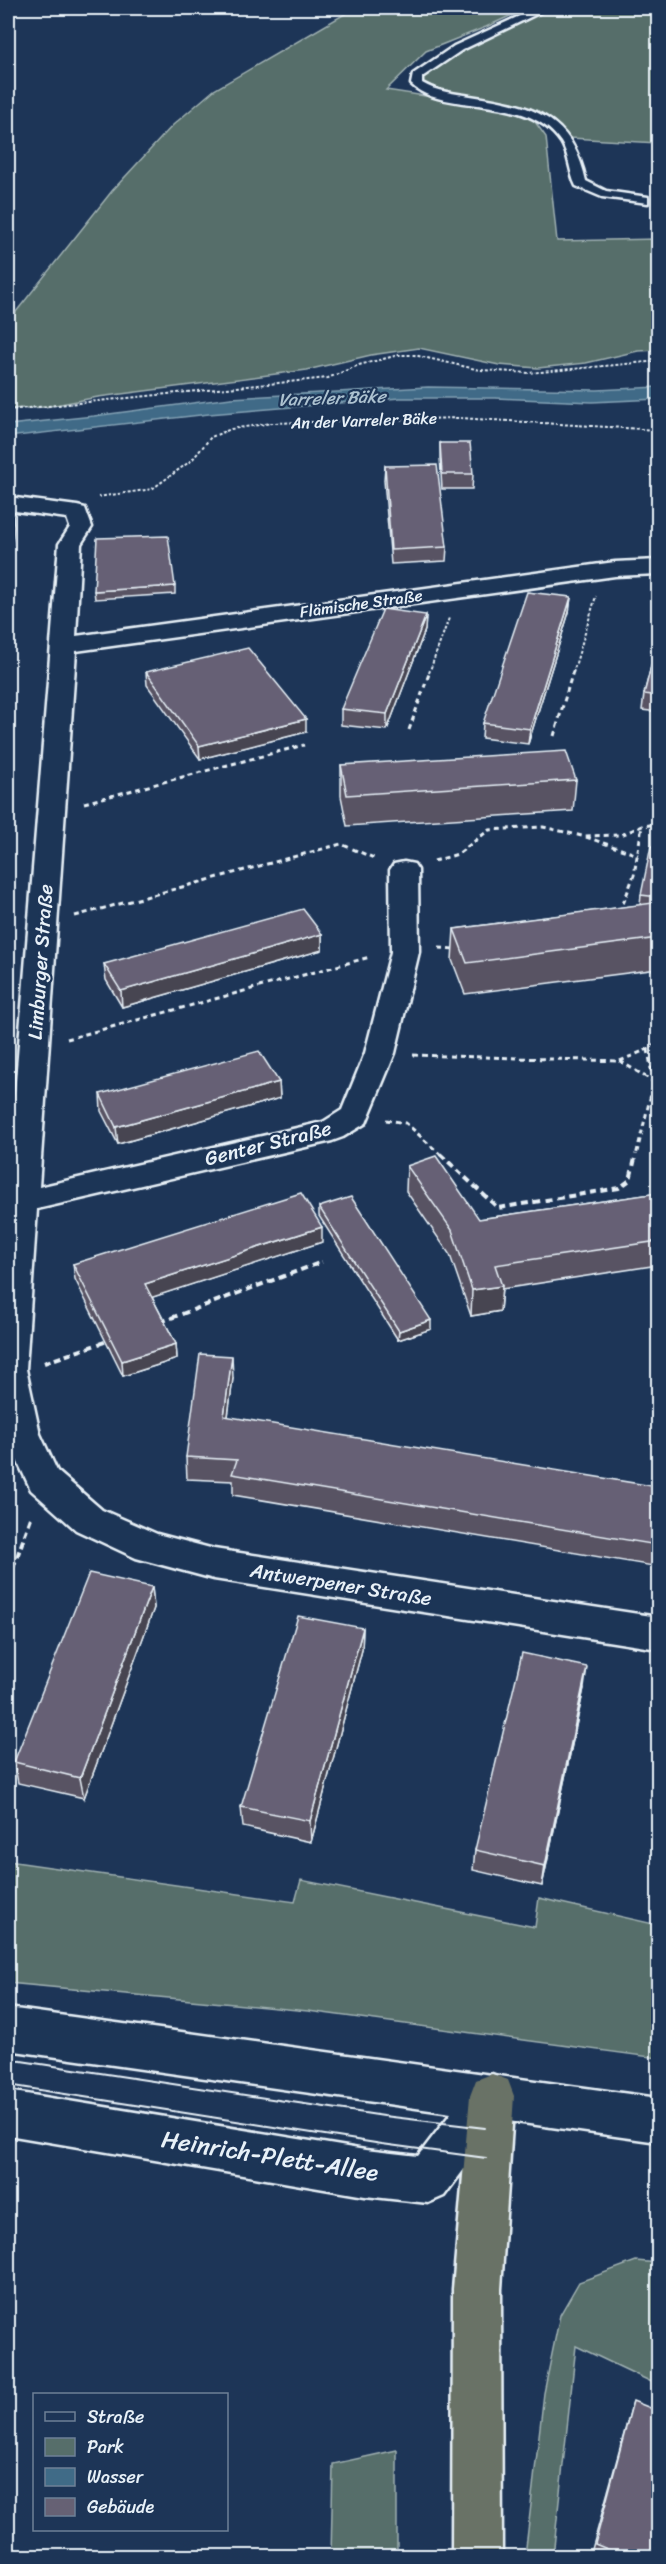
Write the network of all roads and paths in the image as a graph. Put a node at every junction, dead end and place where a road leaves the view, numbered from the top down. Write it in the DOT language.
graph roads {
  1 [pos="544,8"];
  2 [pos="644,200"];
  3 [pos="658,361"];
  4 [pos="8,410"];
  5 [pos="658,430"];
  6 [pos="8,504"];
  7 [pos="84,506"];
  8 [pos="658,567"];
  9 [pos="597,572"];
  10 [pos="453,590"];
  11 [pos="64,645"];
  12 [pos="409,730"];
  13 [pos="554,736"];
  14 [pos="304,745"];
  15 [pos="52,808"];
  16 [pos="658,824"];
  17 [pos="642,826"];
  18 [pos="582,836"];
  19 [pos="638,855"];
  20 [pos="404,870"];
  21 [pos="620,914"];
  22 [pos="43,925"];
  23 [pos="405,947"];
  24 [pos="463,949"];
  25 [pos="658,1041"];
  26 [pos="34,1044"];
  27 [pos="648,1049"];
  28 [pos="380,1053"];
  29 [pos="620,1061"];
  30 [pos="654,1082"];
  31 [pos="355,1116"];
  32 [pos="21,1202"];
  33 [pos="322,1262"];
  34 [pos="157,1323"];
  35 [pos="113,1339"];
  36 [pos="9,1369"];
  37 [pos="44,1480"];
  38 [pos="8,1602"];
  39 [pos="658,1633"];
  40 [pos="8,2030"];
  41 [pos="492,2096"];
  42 [pos="8,2114"];
  43 [pos="658,2120"];
  44 [pos="477,2556"];
  1 -- 2 [label="lane"];
  3 -- 4 [label="path"];
  5 -- 7 [label="path, An der Varreler Bäke"];
  6 -- 7 [label="street"];
  7 -- 11 [label="street, Limburger Straße"];
  8 -- 9 [label="street, Flämische Straße"];
  9 -- 10 [label="street, Flämische Straße"];
  9 -- 13 [label="path"];
  10 -- 11 [label="street, Flämische Straße"];
  10 -- 12 [label="path"];
  11 -- 15 [label="street, Limburger Straße"];
  14 -- 15 [label="path"];
  15 -- 22 [label="street, Limburger Straße"];
  16 -- 17 [label="path"];
  17 -- 18 [label="path"];
  17 -- 19 [label="path"];
  18 -- 19 [label="path"];
  18 -- 20 [label="path"];
  19 -- 21 [label="path"];
  20 -- 22 [label="path"];
  20 -- 23 [label="street, Genter Straße"];
  22 -- 26 [label="street, Limburger Straße"];
  23 -- 24 [label="path"];
  23 -- 26 [label="path"];
  23 -- 28 [label="street, Genter Straße"];
  25 -- 27 [label="path"];
  26 -- 32 [label="street, Limburger Straße"];
  27 -- 29 [label="path"];
  27 -- 30 [label="path"];
  28 -- 29 [label="path"];
  28 -- 31 [label="street, Genter Straße"];
  29 -- 30 [label="path"];
  30 -- 31 [label="path"];
  31 -- 32 [label="street, Genter Straße"];
  32 -- 36 [label="street, Limburger Straße"];
  33 -- 34 [label="path"];
  35 -- 36 [label="path"];
  36 -- 37 [label="street, Limburger Straße"];
  37 -- 38 [label="path"];
  37 -- 39 [label="street, Antwerpener Straße"];
  40 -- 41 [label="street"];
  41 -- 42 [label="street, Heinrich-Plett-Allee"];
  41 -- 43 [label="street"];
  41 -- 44 [label="highway"];
}
